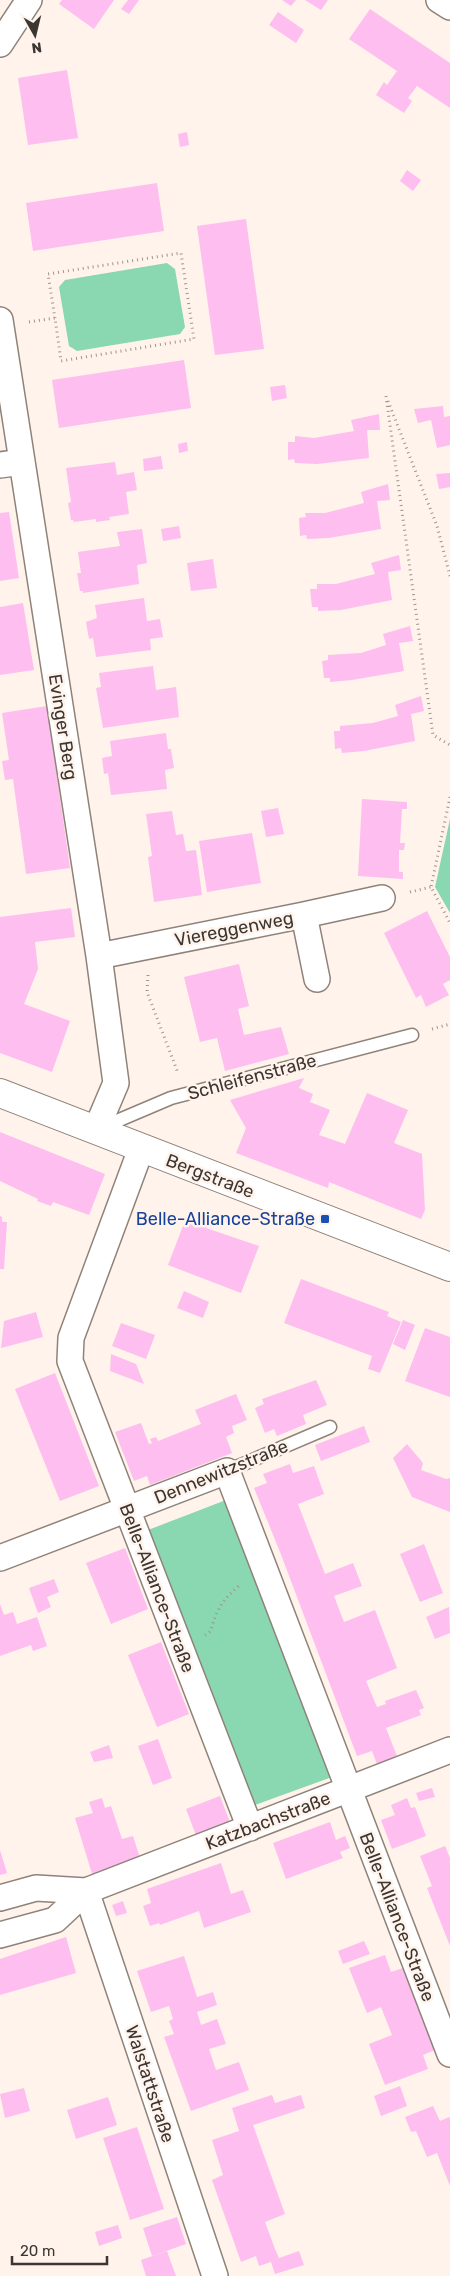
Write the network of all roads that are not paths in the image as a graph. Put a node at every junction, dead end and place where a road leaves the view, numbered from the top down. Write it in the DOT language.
graph roads {
  1 [pos="29,0"];
  2 [pos="439,0"];
  3 [pos="450,7"];
  4 [pos="0,44"];
  5 [pos="0,323"];
  6 [pos="11,464"];
  7 [pos="382,898"];
  8 [pos="304,915"];
  9 [pos="99,956"];
  10 [pos="317,979"];
  11 [pos="412,1035"];
  12 [pos="0,1093"];
  13 [pos="96,1130"];
  14 [pos="141,1149"];
  15 [pos="450,1267"];
  16 [pos="330,1427"];
  17 [pos="227,1471"];
  18 [pos="126,1509"];
  19 [pos="0,1558"];
  20 [pos="450,1750"];
  21 [pos="349,1790"];
  22 [pos="250,1828"];
  23 [pos="86,1891"];
  24 [pos="0,1898"];
  25 [pos="0,1935"];
  26 [pos="450,2054"];
  27 [pos="215,2276"];
  1 -- 4 [label="street"];
  2 -- 3 [label="street"];
  5 -- 6 [label="street, Evinger Berg"];
  6 -- 9 [label="street, Evinger Berg"];
  7 -- 8 [label="street"];
  8 -- 9 [label="street, Viereggenweg"];
  8 -- 10 [label="street, Viereggenweg"];
  9 -- 13 [label="street, Evinger Berg"];
  11 -- 13 [label="lane, Schleifenstraße"];
  12 -- 13 [label="street, Bergstraße"];
  13 -- 14 [label="street, Bergstraße"];
  14 -- 15 [label="street, Bergstraße"];
  14 -- 18 [label="street, Belle-Alliance-Straße"];
  16 -- 17 [label="lane, Dennewitzstraße"];
  17 -- 18 [label="street, Dennewitzstraße"];
  17 -- 21 [label="street, Belle-Alliance-Straße"];
  18 -- 19 [label="street, Dennewitzstraße"];
  18 -- 22 [label="street, Belle-Alliance-Straße"];
  20 -- 21 [label="street, Katzbachstraße"];
  21 -- 22 [label="street, Katzbachstraße"];
  21 -- 26 [label="street, Belle-Alliance-Straße"];
  22 -- 23 [label="street, Katzbachstraße"];
  23 -- 24 [label="street, Katzbachstraße"];
  23 -- 25 [label="street, Katzbachstraße"];
  23 -- 27 [label="street, Walstattstraße"];
}
